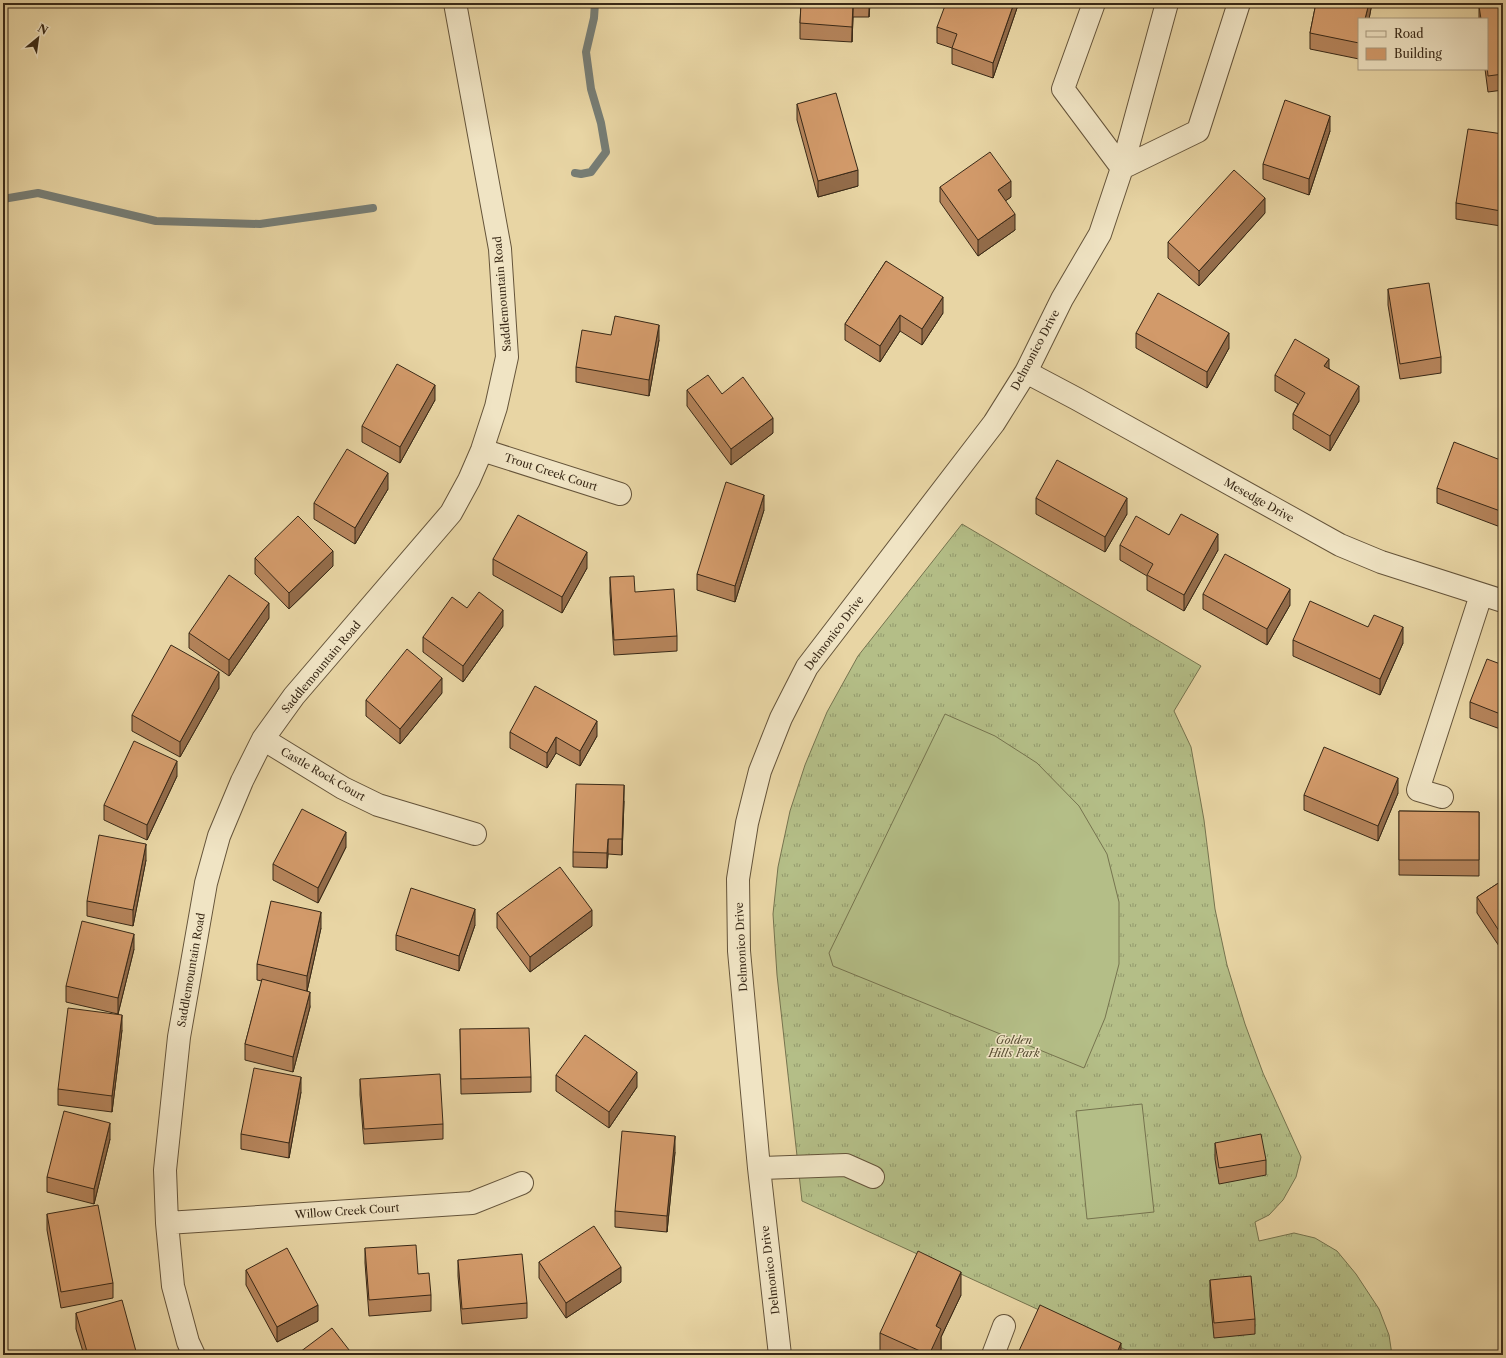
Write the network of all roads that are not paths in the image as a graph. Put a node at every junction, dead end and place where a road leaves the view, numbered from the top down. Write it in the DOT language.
graph roads {
  1 [pos="455,3"];
  2 [pos="1094,3"];
  3 [pos="1167,3"];
  4 [pos="1239,3"];
  5 [pos="1122,168"];
  6 [pos="1026,372"];
  7 [pos="482,450"];
  8 [pos="620,494"];
  9 [pos="1481,595"];
  10 [pos="1503,601"];
  11 [pos="263,739"];
  12 [pos="1442,796"];
  13 [pos="475,834"];
  14 [pos="759,1168"];
  15 [pos="873,1177"];
  16 [pos="522,1183"];
  17 [pos="167,1223"];
  18 [pos="1004,1326"];
  19 [pos="194,1355"];
  20 [pos="780,1355"];
  21 [pos="993,1355"];
  1 -- 7 [label="street, Saddlemountain Road"];
  2 -- 5 [label="street"];
  3 -- 5 [label="street, Delmonico Drive"];
  4 -- 5 [label="street"];
  5 -- 6 [label="street, Delmonico Drive"];
  6 -- 9 [label="street, Mesedge Drive"];
  6 -- 14 [label="street, Delmonico Drive"];
  7 -- 8 [label="street, Trout Creek Court"];
  7 -- 11 [label="street, Saddlemountain Road"];
  9 -- 10 [label="street, Mesedge Drive"];
  9 -- 12 [label="street"];
  11 -- 13 [label="street, Castle Rock Court"];
  11 -- 17 [label="street, Saddlemountain Road"];
  14 -- 15 [label="street"];
  14 -- 20 [label="street, Delmonico Drive"];
  16 -- 17 [label="street, Willow Creek Court"];
  17 -- 19 [label="street, Saddlemountain Road"];
  18 -- 21 [label="street"];
}
